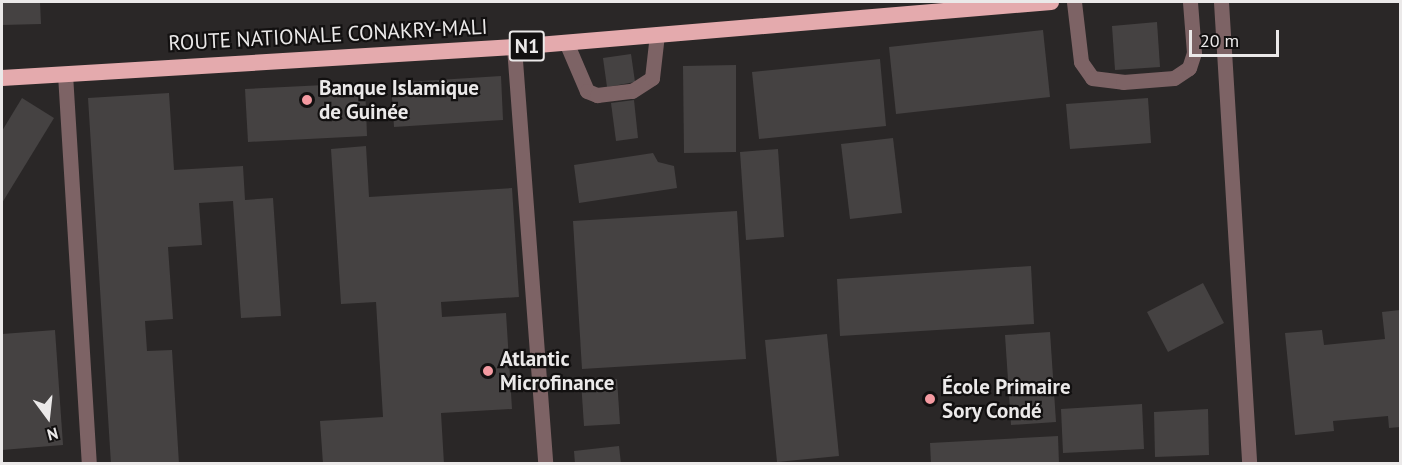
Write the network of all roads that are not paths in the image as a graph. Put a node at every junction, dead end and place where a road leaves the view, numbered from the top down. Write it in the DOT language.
graph roads {
  1 [pos="1051,2"];
  2 [pos="1074,2"];
  3 [pos="1190,2"];
  4 [pos="1221,2"];
  5 [pos="657,34"];
  6 [pos="566,42"];
  7 [pos="514,46"];
  8 [pos="65,74"];
  9 [pos="2,78"];
  10 [pos="89,464"];
  11 [pos="545,464"];
  12 [pos="1249,464"];
  1 -- 5 [label="highway, ROUTE NATIONALE CONAKRY-MALI / N1"];
  2 -- 3 [label="street"];
  4 -- 12 [label="street"];
  5 -- 6 [label="highway, ROUTE NATIONALE CONAKRY-MALI / N1"];
  5 -- 6 [label="street"];
  6 -- 7 [label="highway, ROUTE NATIONALE CONAKRY-MALI / N1"];
  7 -- 8 [label="highway, ROUTE NATIONALE CONAKRY-MALI / N1"];
  7 -- 11 [label="street"];
  8 -- 9 [label="highway, ROUTE NATIONALE CONAKRY-MALI / N1"];
  8 -- 10 [label="street"];
}
